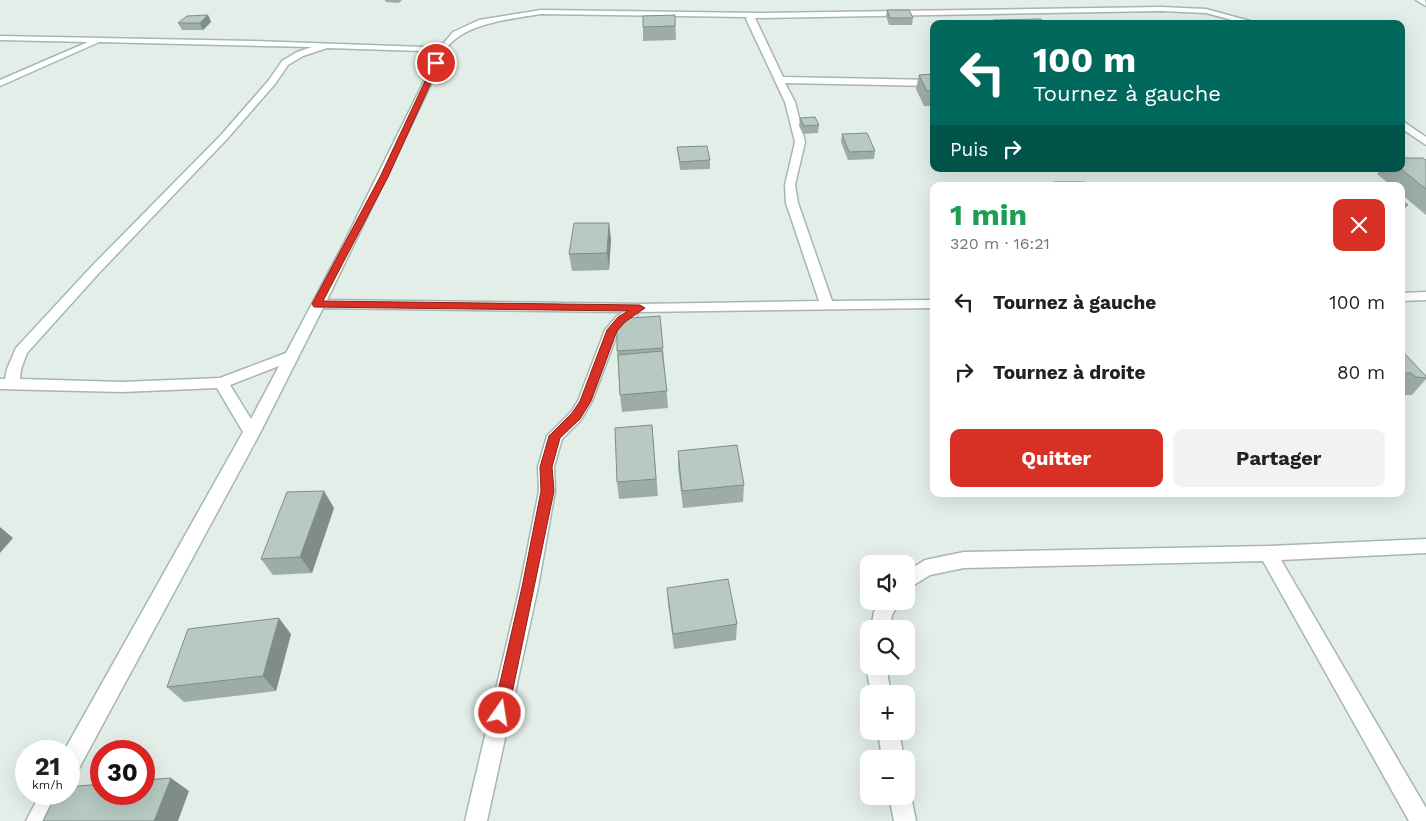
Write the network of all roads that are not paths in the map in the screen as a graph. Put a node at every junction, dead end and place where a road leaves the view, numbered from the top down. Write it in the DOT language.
graph roads {
  1 [pos="1420,0"];
  2 [pos="1426,4"];
  3 [pos="760,15"];
  4 [pos="1240,20"];
  5 [pos="0,38"];
  6 [pos="100,40"];
  7 [pos="327,45"];
  8 [pos="438,55"];
  9 [pos="780,80"];
  10 [pos="0,83"];
  11 [pos="930,83"];
  12 [pos="1405,126"];
  13 [pos="1426,142"];
  14 [pos="1426,296"];
  15 [pos="1405,297"];
  16 [pos="317,304"];
  17 [pos="930,304"];
  18 [pos="827,306"];
  19 [pos="640,308"];
  20 [pos="290,357"];
  21 [pos="221,383"];
  22 [pos="6,384"];
  23 [pos="252,433"];
  24 [pos="1426,546"];
  25 [pos="1268,553"];
  26 [pos="915,575"];
  27 [pos="80,744"];
  28 [pos="46,805"];
  29 [pos="902,805"];
  30 [pos="37,821"];
  31 [pos="476,821"];
  32 [pos="905,821"];
  33 [pos="1421,821"];
  1 -- 2 [label="street"];
  3 -- 4 [label="street"];
  3 -- 8 [label="street"];
  3 -- 9 [label="street"];
  5 -- 6 [label="street"];
  6 -- 7 [label="street"];
  6 -- 10 [label="street"];
  7 -- 8 [label="street"];
  7 -- 22 [label="street"];
  8 -- 16 [label="street"];
  9 -- 11 [label="street"];
  9 -- 18 [label="street"];
  12 -- 13 [label="street"];
  14 -- 15 [label="street"];
  16 -- 19 [label="street"];
  16 -- 20 [label="street"];
  17 -- 18 [label="street"];
  18 -- 19 [label="street"];
  19 -- 31 [label="street"];
  20 -- 21 [label="street"];
  20 -- 23 [label="street"];
  21 -- 22 [label="street"];
  21 -- 23 [label="street"];
  23 -- 27 [label="street"];
  24 -- 25 [label="street"];
  25 -- 26 [label="street"];
  25 -- 33 [label="street"];
  28 -- 30 [label="street"];
  29 -- 32 [label="street"];
}
